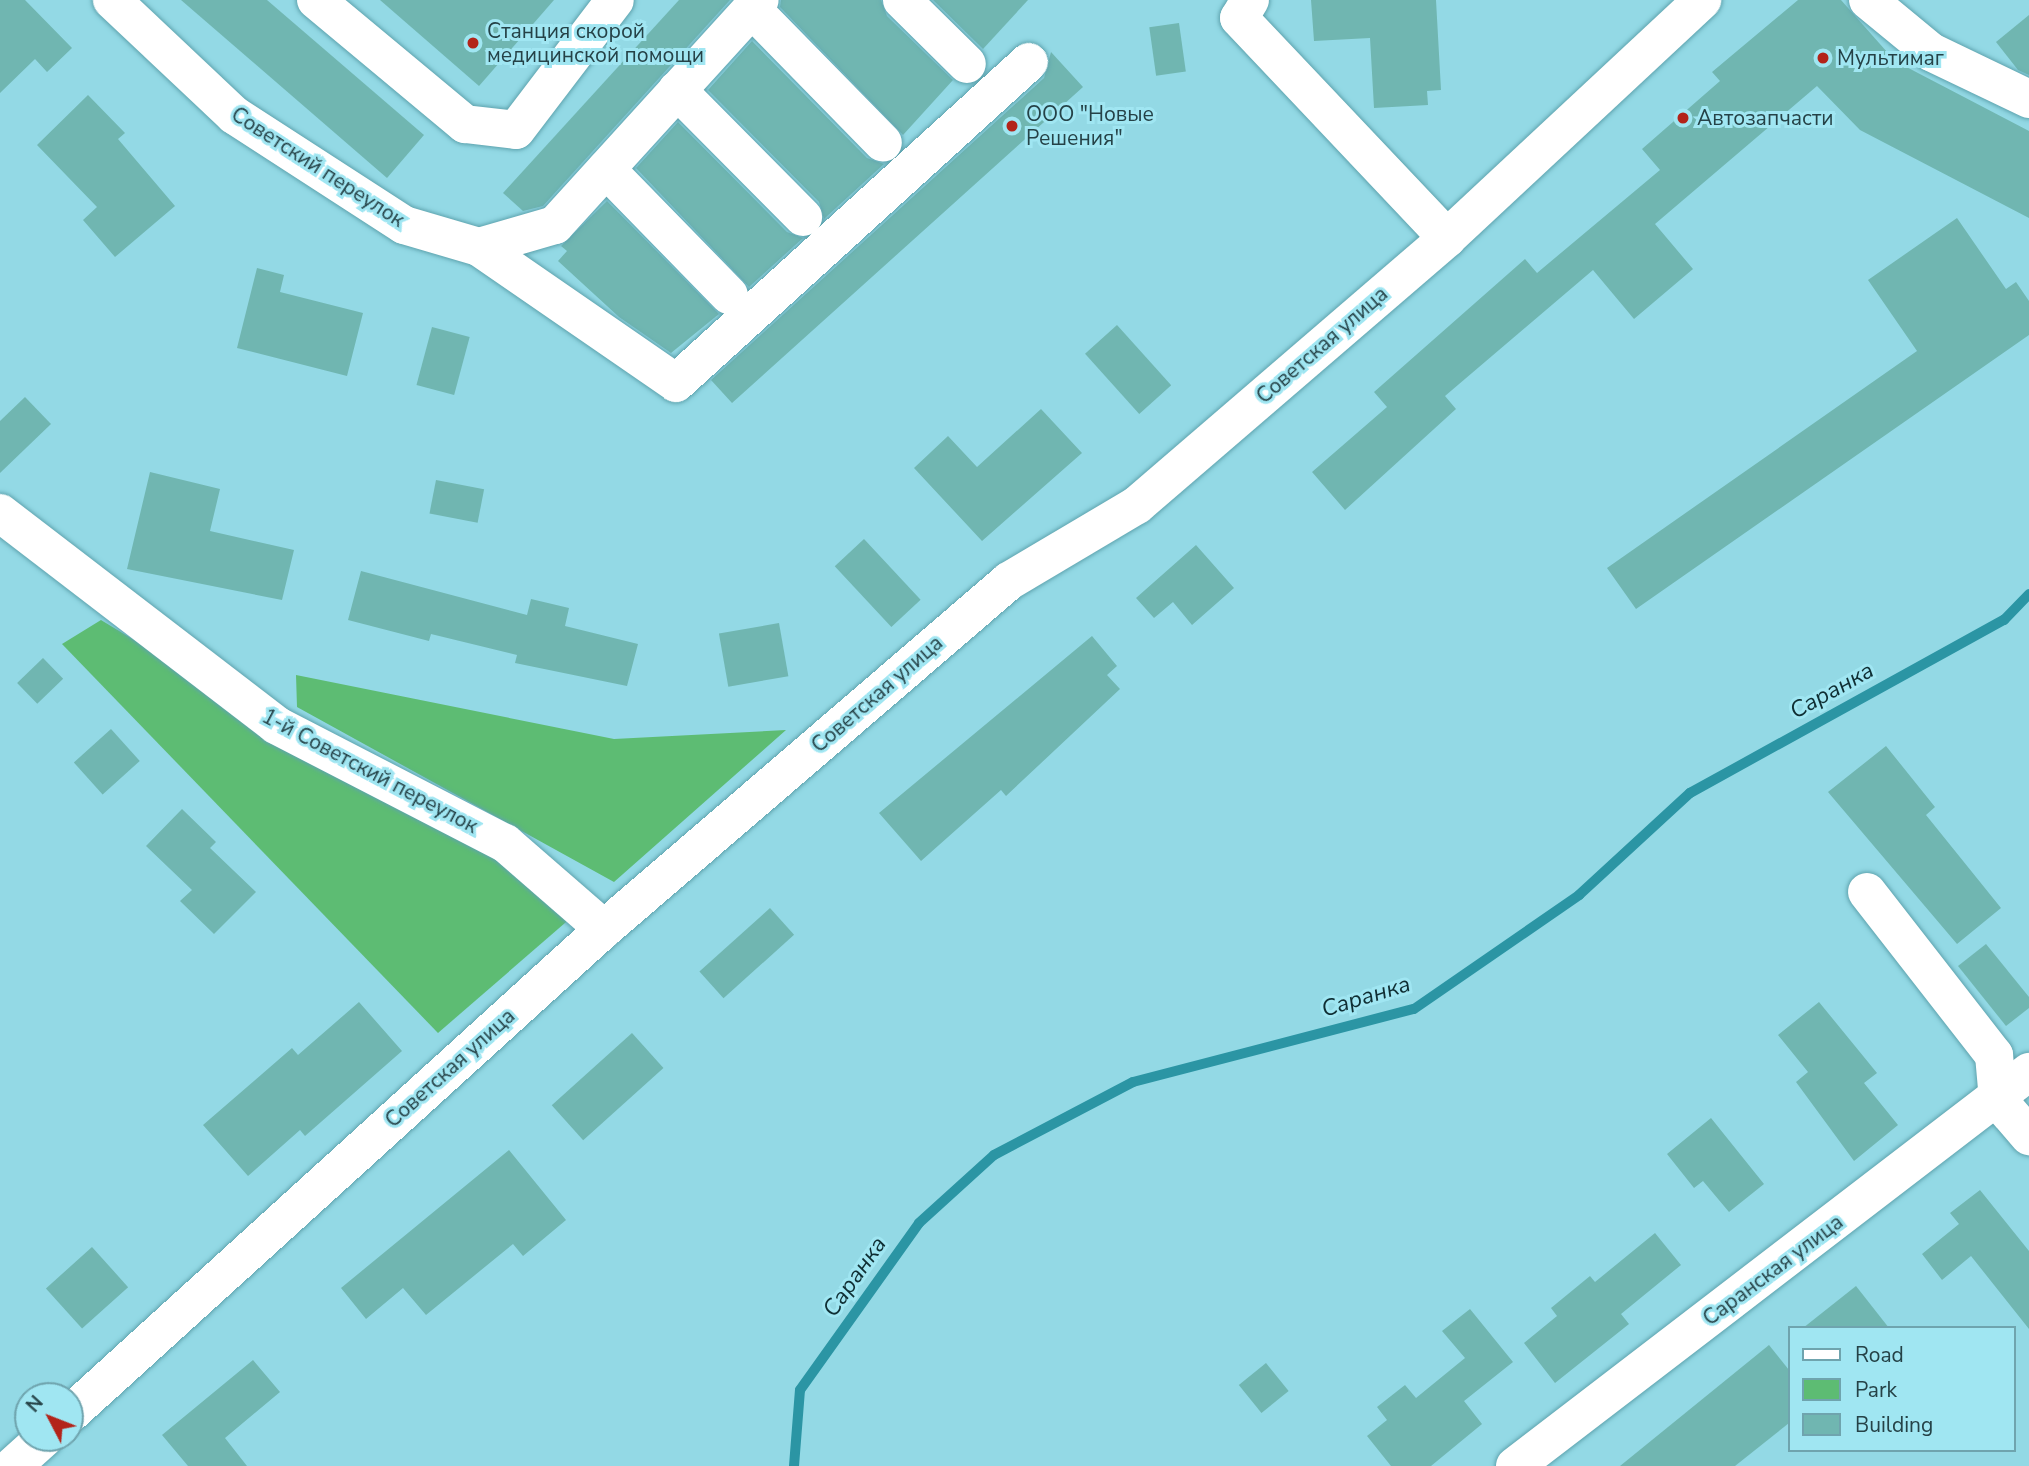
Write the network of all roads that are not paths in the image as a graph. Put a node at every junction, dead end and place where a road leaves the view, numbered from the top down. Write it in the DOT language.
graph roads {
  1 [pos="112,0"];
  2 [pos="316,0"];
  3 [pos="615,0"];
  4 [pos="902,0"];
  5 [pos="1250,0"];
  6 [pos="1868,0"];
  7 [pos="756,5"];
  8 [pos="1684,7"];
  9 [pos="1029,62"];
  10 [pos="967,64"];
  11 [pos="677,90"];
  12 [pos="2029,99"];
  13 [pos="883,143"];
  14 [pos="606,169"];
  15 [pos="803,217"];
  16 [pos="1447,238"];
  17 [pos="479,247"];
  18 [pos="729,295"];
  19 [pos="0,513"];
  20 [pos="1867,892"];
  21 [pos="604,929"];
  22 [pos="2029,1072"];
  23 [pos="1998,1100"];
  24 [pos="2029,1136"];
  25 [pos="84,1401"];
  26 [pos="28,1452"];
  27 [pos="13,1466"];
  28 [pos="1515,1466"];
  1 -- 17 [label="street, Советский переулок"];
  2 -- 3 [label="street"];
  4 -- 10 [label="street"];
  5 -- 16 [label="street"];
  6 -- 12 [label="street"];
  7 -- 11 [label="street"];
  7 -- 13 [label="street"];
  8 -- 16 [label="street, Советская улица"];
  9 -- 17 [label="street"];
  11 -- 14 [label="street"];
  11 -- 15 [label="street"];
  14 -- 17 [label="street"];
  14 -- 18 [label="street"];
  16 -- 21 [label="street, Советская улица"];
  19 -- 21 [label="street, 1-й Советский переулок"];
  20 -- 23 [label="street"];
  21 -- 25 [label="street, Советская улица"];
  22 -- 23 [label="street, Саранская улица"];
  23 -- 24 [label="street"];
  23 -- 28 [label="street, Саранская улица"];
  26 -- 27 [label="street"];
}
